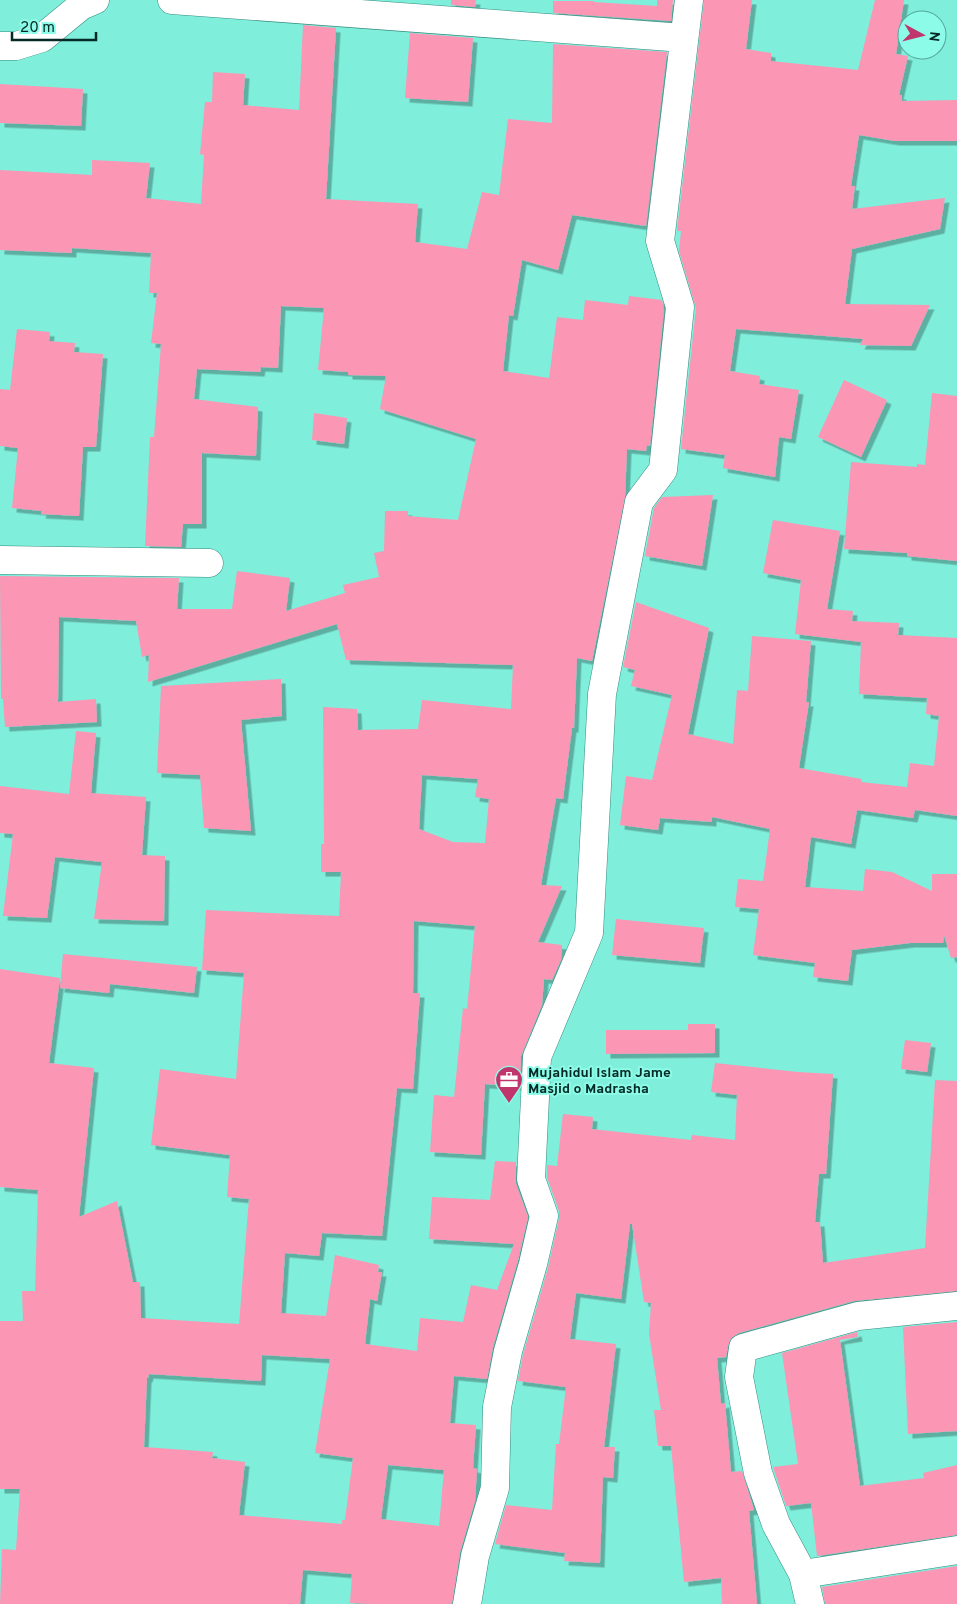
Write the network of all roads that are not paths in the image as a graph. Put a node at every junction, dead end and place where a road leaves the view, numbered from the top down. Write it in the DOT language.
graph roads {
  1 [pos="95,0"];
  2 [pos="172,0"];
  3 [pos="688,0"];
  4 [pos="684,38"];
  5 [pos="0,46"];
  6 [pos="0,560"];
  7 [pos="208,563"];
  8 [pos="957,1306"];
  9 [pos="957,1550"];
  10 [pos="803,1574"];
  11 [pos="466,1604"];
  12 [pos="810,1604"];
  1 -- 5 [label="street"];
  2 -- 4 [label="street"];
  3 -- 4 [label="street"];
  4 -- 11 [label="street"];
  6 -- 7 [label="street"];
  8 -- 10 [label="street"];
  9 -- 10 [label="street"];
  10 -- 12 [label="street"];
}
